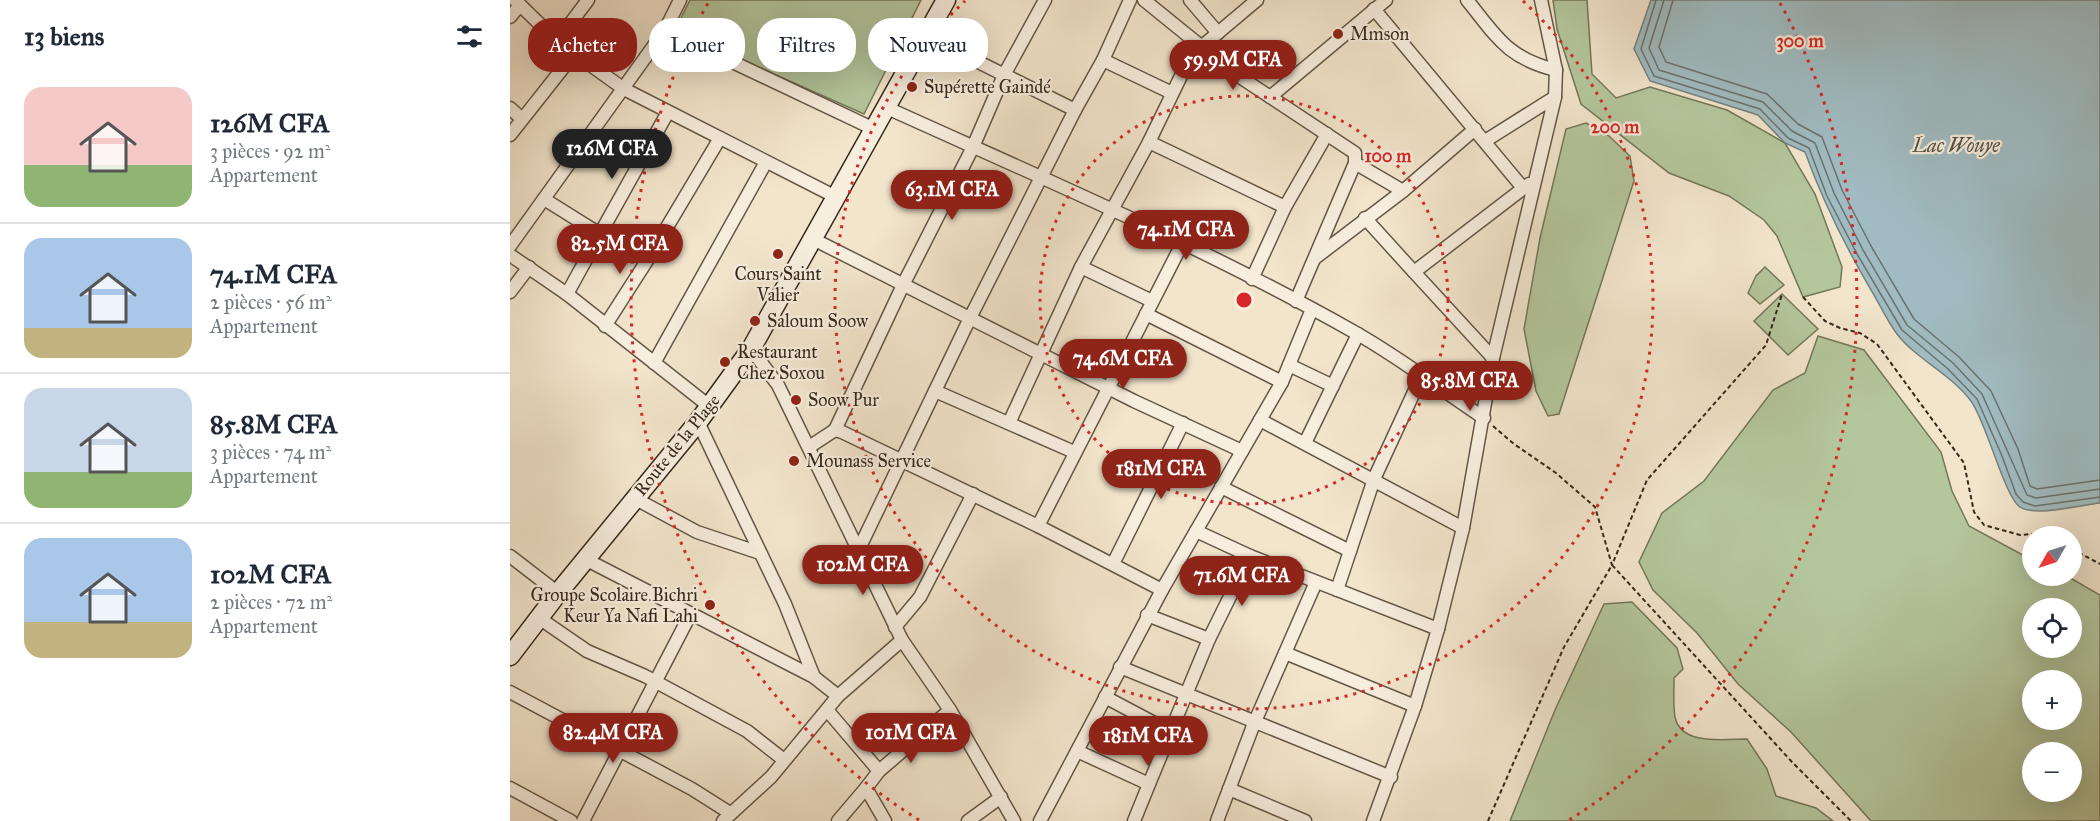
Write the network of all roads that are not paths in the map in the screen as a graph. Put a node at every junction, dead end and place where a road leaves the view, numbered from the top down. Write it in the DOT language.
graph roads {
  1 [pos="588,0"];
  2 [pos="680,0"];
  3 [pos="946,0"];
  4 [pos="1045,0"];
  5 [pos="1130,0"];
  6 [pos="1144,0"];
  7 [pos="1190,0"];
  8 [pos="1257,0"];
  9 [pos="1386,0"];
  10 [pos="1467,0"];
  11 [pos="1541,0"];
  12 [pos="517,3"];
  13 [pos="1374,9"];
  14 [pos="510,16"];
  15 [pos="533,18"];
  16 [pos="574,18"];
  17 [pos="671,18"];
  18 [pos="936,18"];
  19 [pos="1218,33"];
  20 [pos="1198,46"];
  21 [pos="649,53"];
  22 [pos="1102,60"];
  23 [pos="988,67"];
  24 [pos="745,68"];
  25 [pos="1556,70"];
  26 [pos="560,72"];
  27 [pos="600,72"];
  28 [pos="905,72"];
  29 [pos="1004,75"];
  30 [pos="624,89"];
  31 [pos="1172,93"];
  32 [pos="1270,97"];
  33 [pos="1555,97"];
  34 [pos="885,107"];
  35 [pos="510,108"];
  36 [pos="1075,111"];
  37 [pos="668,112"];
  38 [pos="522,119"];
  39 [pos="872,128"];
  40 [pos="1475,129"];
  41 [pos="1327,134"];
  42 [pos="510,135"];
  43 [pos="720,138"];
  44 [pos="1485,141"];
  45 [pos="1149,142"];
  46 [pos="973,147"];
  47 [pos="766,162"];
  48 [pos="1355,163"];
  49 [pos="1040,177"];
  50 [pos="1537,177"];
  51 [pos="1523,188"];
  52 [pos="1403,191"];
  53 [pos="834,196"];
  54 [pos="544,199"];
  55 [pos="1286,207"];
  56 [pos="1111,210"];
  57 [pos="1365,218"];
  58 [pos="600,234"];
  59 [pos="811,238"];
  60 [pos="1183,242"];
  61 [pos="510,246"];
  62 [pos="510,255"];
  63 [pos="1314,259"];
  64 [pos="648,260"];
  65 [pos="529,267"];
  66 [pos="1081,267"];
  67 [pos="1414,272"];
  68 [pos="1252,279"];
  69 [pos="903,285"];
  70 [pos="510,292"];
  71 [pos="567,294"];
  72 [pos="1152,301"];
  73 [pos="1296,301"];
  74 [pos="1312,309"];
  75 [pos="1146,314"];
  76 [pos="969,318"];
  77 [pos="605,326"];
  78 [pos="1358,334"];
  79 [pos="751,349"];
  80 [pos="1040,354"];
  81 [pos="1493,358"];
  82 [pos="654,363"];
  83 [pos="1289,365"];
  84 [pos="1421,377"];
  85 [pos="1282,382"];
  86 [pos="1333,386"];
  87 [pos="1107,387"];
  88 [pos="935,390"];
  89 [pos="709,406"];
  90 [pos="1484,418"];
  91 [pos="1260,420"];
  92 [pos="698,422"];
  93 [pos="1009,423"];
  94 [pos="1183,423"];
  95 [pos="835,430"];
  96 [pos="1305,444"];
  97 [pos="809,447"];
  98 [pos="1242,451"];
  99 [pos="1074,452"];
  100 [pos="901,460"];
  101 [pos="1374,479"];
  102 [pos="1221,487"];
  103 [pos="973,494"];
  104 [pos="634,498"];
  105 [pos="1038,525"];
  106 [pos="1463,528"];
  107 [pos="1196,531"];
  108 [pos="858,551"];
  109 [pos="1350,551"];
  110 [pos="760,553"];
  111 [pos="510,555"];
  112 [pos="1250,556"];
  113 [pos="585,559"];
  114 [pos="1113,564"];
  115 [pos="1316,582"];
  116 [pos="1162,590"];
  117 [pos="1337,590"];
  118 [pos="558,593"];
  119 [pos="690,615"];
  120 [pos="1147,615"];
  121 [pos="539,618"];
  122 [pos="895,627"];
  123 [pos="1438,629"];
  124 [pos="1209,639"];
  125 [pos="902,640"];
  126 [pos="1285,653"];
  127 [pos="510,656"];
  128 [pos="1120,667"];
  129 [pos="814,677"];
  130 [pos="656,682"];
  131 [pos="510,692"];
  132 [pos="1187,694"];
  133 [pos="838,696"];
  134 [pos="1105,697"];
  135 [pos="1415,706"];
  136 [pos="827,710"];
  137 [pos="950,710"];
  138 [pos="1255,722"];
  139 [pos="1171,732"];
  140 [pos="619,750"];
  141 [pos="1077,751"];
  142 [pos="784,760"];
  143 [pos="879,771"];
  144 [pos="1391,777"];
  145 [pos="1149,784"];
  146 [pos="510,788"];
  147 [pos="866,788"];
  148 [pos="1229,789"];
  149 [pos="1001,797"];
  150 [pos="727,817"];
  151 [pos="571,821"];
  152 [pos="583,821"];
  153 [pos="838,821"];
  154 [pos="885,821"];
  155 [pos="968,821"];
  156 [pos="1014,821"];
  157 [pos="1040,821"];
  158 [pos="1134,821"];
  159 [pos="1217,821"];
  160 [pos="1305,821"];
  161 [pos="1373,821"];
  1 -- 16 [label="street"];
  2 -- 17 [label="street"];
  3 -- 18 [label="main road, Route de la Plage"];
  4 -- 29 [label="street"];
  5 -- 22 [label="street"];
  6 -- 20 [label="street"];
  7 -- 19 [label="street"];
  8 -- 19 [label="street"];
  9 -- 13 [label="street"];
  10 -- 25 [label="street"];
  11 -- 25 [label="street"];
  12 -- 14 [label="street"];
  12 -- 15 [label="street"];
  13 -- 32 [label="street"];
  13 -- 40 [label="street"];
  19 -- 20 [label="street"];
  20 -- 31 [label="street"];
  20 -- 32 [label="street"];
  21 -- 30 [label="street"];
  22 -- 31 [label="street"];
  22 -- 36 [label="street"];
  23 -- 29 [label="street"];
  24 -- 39 [label="street"];
  25 -- 33 [label="street"];
  26 -- 38 [label="street"];
  27 -- 30 [label="street"];
  28 -- 34 [label="main road, Route de la Plage"];
  29 -- 36 [label="street"];
  29 -- 46 [label="street"];
  30 -- 37 [label="street"];
  30 -- 54 [label="street"];
  31 -- 45 [label="street"];
  32 -- 41 [label="street"];
  33 -- 44 [label="street"];
  33 -- 50 [label="street"];
  34 -- 39 [label="main road, Route de la Plage"];
  34 -- 46 [label="street"];
  35 -- 38 [label="street"];
  36 -- 49 [label="street"];
  37 -- 43 [label="street"];
  37 -- 58 [label="street"];
  38 -- 42 [label="street"];
  39 -- 53 [label="main road, Route de la Plage"];
  40 -- 44 [label="street"];
  40 -- 52 [label="street"];
  41 -- 48 [label="street"];
  41 -- 55 [label="street"];
  43 -- 47 [label="street"];
  43 -- 64 [label="street"];
  44 -- 51 [label="street"];
  45 -- 55 [label="street"];
  45 -- 56 [label="street"];
  46 -- 49 [label="street"];
  46 -- 69 [label="street"];
  47 -- 53 [label="street"];
  47 -- 82 [label="street"];
  48 -- 52 [label="street"];
  48 -- 63 [label="street"];
  49 -- 56 [label="street"];
  49 -- 76 [label="street"];
  50 -- 51 [label="street"];
  50 -- 81 [label="street"];
  51 -- 67 [label="street"];
  52 -- 57 [label="street"];
  53 -- 59 [label="main road, Route de la Plage"];
  54 -- 58 [label="street"];
  54 -- 61 [label="street"];
  55 -- 68 [label="street"];
  56 -- 60 [label="street"];
  56 -- 66 [label="street"];
  57 -- 63 [label="street"];
  57 -- 67 [label="street"];
  58 -- 64 [label="street"];
  58 -- 71 [label="street"];
  59 -- 69 [label="street"];
  59 -- 79 [label="main road, Route de la Plage"];
  60 -- 68 [label="street"];
  60 -- 72 [label="street"];
  62 -- 65 [label="street"];
  63 -- 73 [label="street"];
  64 -- 77 [label="street"];
  65 -- 70 [label="street"];
  65 -- 71 [label="street"];
  66 -- 72 [label="street"];
  66 -- 80 [label="street"];
  67 -- 81 [label="street"];
  68 -- 73 [label="street"];
  69 -- 76 [label="street"];
  69 -- 95 [label="street"];
  71 -- 77 [label="street"];
  72 -- 75 [label="street"];
  73 -- 74 [label="street"];
  74 -- 78 [label="street"];
  74 -- 83 [label="street"];
  75 -- 85 [label="street"];
  75 -- 87 [label="street"];
  76 -- 80 [label="street"];
  76 -- 88 [label="street"];
  77 -- 82 [label="street"];
  78 -- 84 [label="street"];
  78 -- 86 [label="street"];
  79 -- 89 [label="main road, Route de la Plage"];
  79 -- 97 [label="street"];
  80 -- 87 [label="street"];
  80 -- 93 [label="street"];
  81 -- 90 [label="street"];
  82 -- 89 [label="street"];
  83 -- 85 [label="street"];
  83 -- 86 [label="street"];
  84 -- 90 [label="street"];
  84 -- 101 [label="street"];
  85 -- 91 [label="street"];
  86 -- 96 [label="street"];
  87 -- 94 [label="street"];
  87 -- 99 [label="street"];
  88 -- 93 [label="street"];
  88 -- 100 [label="street"];
  89 -- 92 [label="main road, Route de la Plage"];
  90 -- 106 [label="street"];
  91 -- 96 [label="street"];
  91 -- 98 [label="street"];
  92 -- 104 [label="main road, Route de la Plage"];
  92 -- 110 [label="street"];
  93 -- 99 [label="street"];
  94 -- 98 [label="street"];
  94 -- 114 [label="street"];
  95 -- 97 [label="street"];
  95 -- 100 [label="street"];
  96 -- 101 [label="street"];
  97 -- 108 [label="street"];
  98 -- 102 [label="street"];
  99 -- 105 [label="street"];
  100 -- 103 [label="street"];
  100 -- 108 [label="street"];
  101 -- 106 [label="street"];
  101 -- 109 [label="street"];
  102 -- 107 [label="street"];
  102 -- 109 [label="street"];
  103 -- 105 [label="street"];
  103 -- 122 [label="street"];
  104 -- 110 [label="street"];
  104 -- 113 [label="main road, Route de la Plage"];
  105 -- 114 [label="street"];
  106 -- 123 [label="street"];
  107 -- 112 [label="street"];
  107 -- 116 [label="street"];
  108 -- 122 [label="street"];
  109 -- 117 [label="street"];
  110 -- 129 [label="street"];
  111 -- 118 [label="street"];
  112 -- 115 [label="street"];
  112 -- 124 [label="street"];
  113 -- 118 [label="main road, Route de la Plage"];
  113 -- 119 [label="street"];
  114 -- 116 [label="street"];
  115 -- 117 [label="street"];
  115 -- 126 [label="street"];
  116 -- 120 [label="street"];
  117 -- 123 [label="street"];
  118 -- 121 [label="main road, Route de la Plage"];
  119 -- 129 [label="street"];
  119 -- 130 [label="street"];
  120 -- 124 [label="street"];
  120 -- 128 [label="street"];
  121 -- 127 [label="main road, Route de la Plage"];
  121 -- 130 [label="street"];
  122 -- 125 [label="street"];
  123 -- 135 [label="street"];
  124 -- 132 [label="street"];
  125 -- 133 [label="street"];
  125 -- 137 [label="street"];
  126 -- 135 [label="street"];
  126 -- 138 [label="street"];
  128 -- 132 [label="street"];
  128 -- 134 [label="street"];
  129 -- 133 [label="street"];
  130 -- 140 [label="street"];
  130 -- 142 [label="street"];
  131 -- 140 [label="street"];
  132 -- 138 [label="street"];
  132 -- 139 [label="street"];
  133 -- 136 [label="street"];
  134 -- 139 [label="street"];
  134 -- 141 [label="street"];
  135 -- 144 [label="street"];
  136 -- 142 [label="street"];
  136 -- 143 [label="street"];
  137 -- 143 [label="street"];
  137 -- 149 [label="street"];
  138 -- 144 [label="street"];
  138 -- 148 [label="street"];
  139 -- 145 [label="street"];
  140 -- 150 [label="street"];
  140 -- 152 [label="street"];
  141 -- 145 [label="street"];
  141 -- 157 [label="street"];
  142 -- 150 [label="street"];
  143 -- 147 [label="street"];
  144 -- 161 [label="street"];
  145 -- 158 [label="street"];
  146 -- 151 [label="street"];
  147 -- 153 [label="street"];
  147 -- 154 [label="street"];
  148 -- 159 [label="street"];
  148 -- 160 [label="street"];
  149 -- 155 [label="street"];
  149 -- 156 [label="street"];
}
